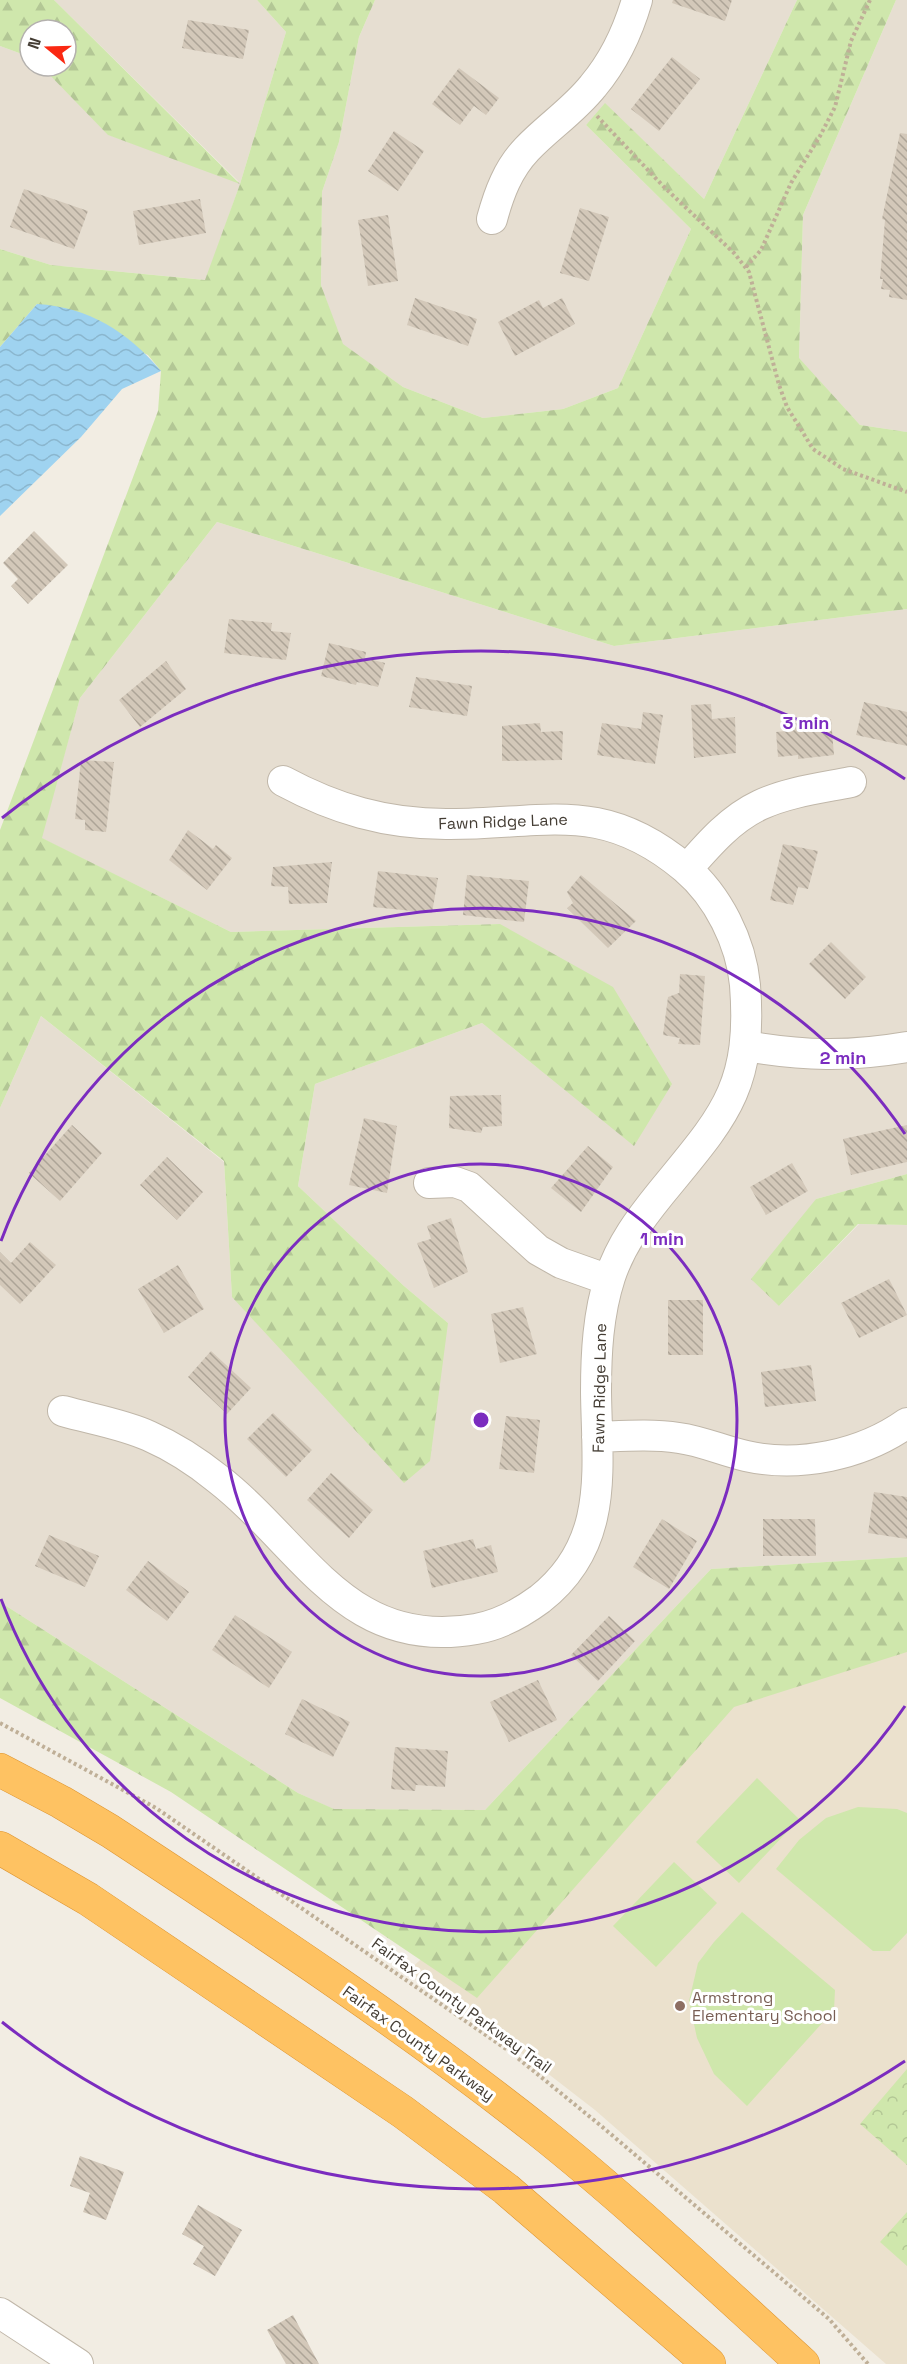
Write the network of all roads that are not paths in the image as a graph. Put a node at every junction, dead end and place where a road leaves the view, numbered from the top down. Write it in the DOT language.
graph roads {
  1 [pos="637,0"];
  2 [pos="492,219"];
  3 [pos="283,781"];
  4 [pos="851,782"];
  5 [pos="687,870"];
  6 [pos="746,1046"];
  7 [pos="907,1047"];
  8 [pos="429,1183"];
  9 [pos="609,1280"];
  10 [pos="63,1411"];
  11 [pos="907,1423"];
  12 [pos="597,1437"];
  13 [pos="0,1770"];
  14 [pos="0,1848"];
  15 [pos="0,2313"];
  16 [pos="78,2364"];
  17 [pos="709,2364"];
  18 [pos="803,2364"];
  1 -- 2 [label="street"];
  3 -- 5 [label="street, Fawn Ridge Lane"];
  4 -- 5 [label="street"];
  5 -- 6 [label="street, Fawn Ridge Lane"];
  6 -- 7 [label="street"];
  6 -- 9 [label="street, Fawn Ridge Lane"];
  8 -- 9 [label="street"];
  9 -- 12 [label="street, Fawn Ridge Lane"];
  10 -- 12 [label="street, Fawn Ridge Lane"];
  11 -- 12 [label="street"];
  13 -- 18 [label="highway, Fairfax County Parkway"];
  14 -- 17 [label="highway"];
  15 -- 16 [label="street"];
}
